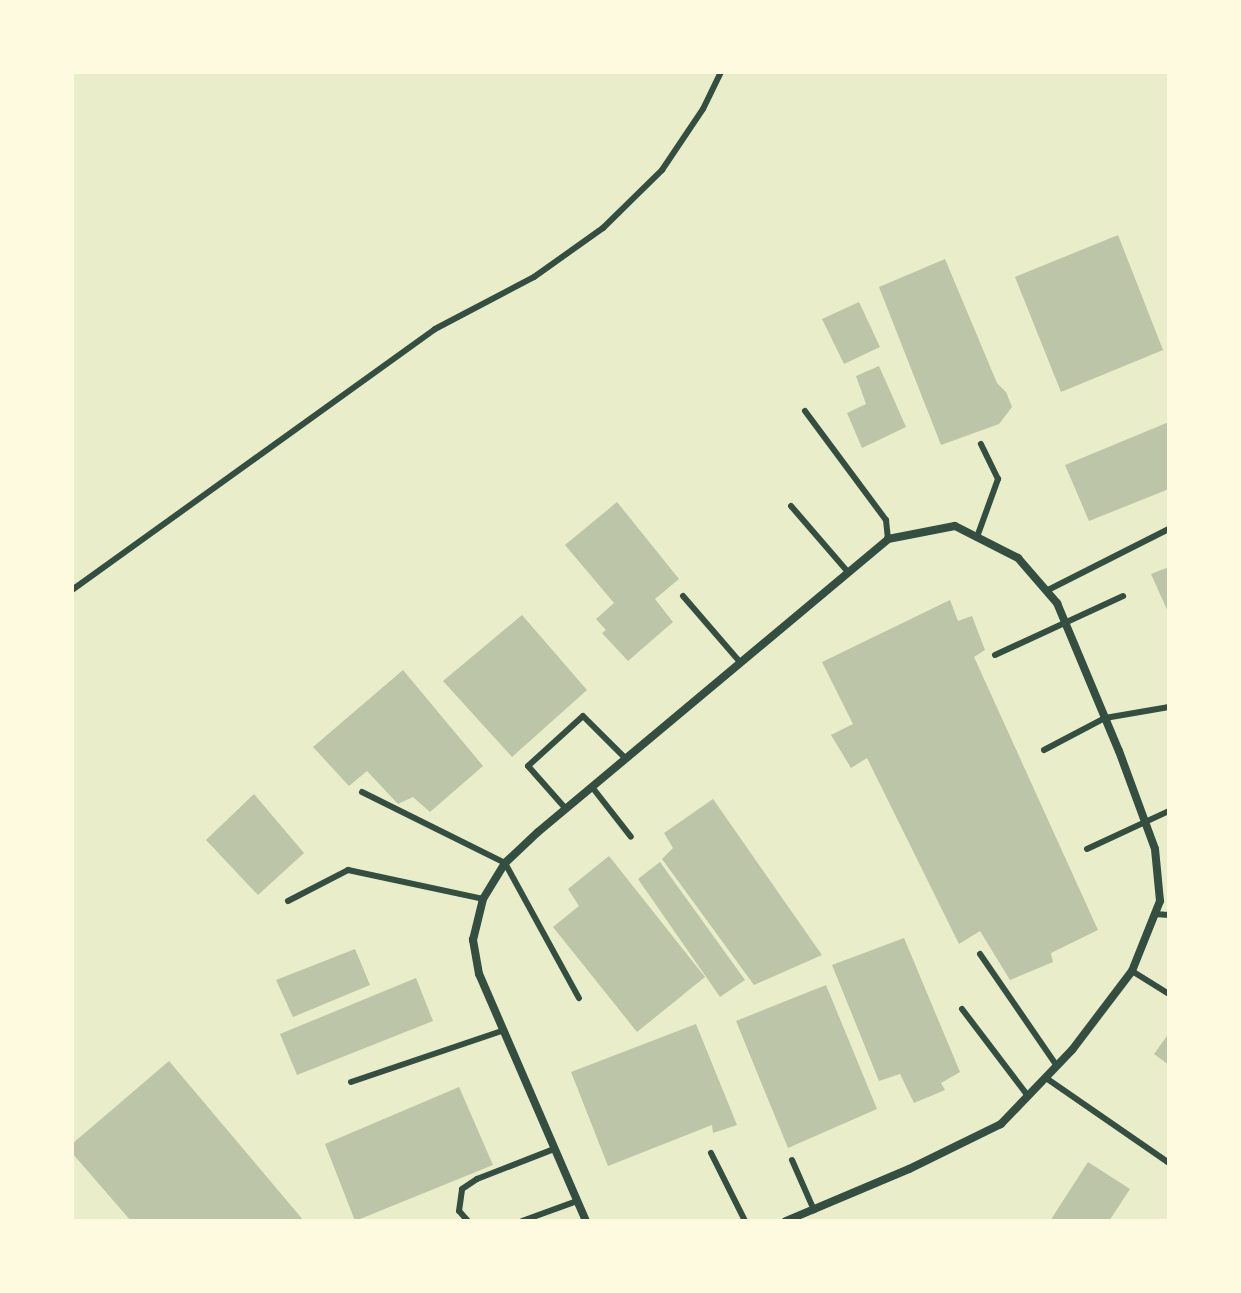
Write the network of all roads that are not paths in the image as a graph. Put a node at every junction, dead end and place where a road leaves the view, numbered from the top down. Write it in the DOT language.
graph roads {
  1 [pos="721,72"];
  2 [pos="805,411"];
  3 [pos="981,444"];
  4 [pos="791,506"];
  5 [pos="1169,529"];
  6 [pos="977,537"];
  7 [pos="888,539"];
  8 [pos="848,572"];
  9 [pos="72,590"];
  10 [pos="1046,591"];
  11 [pos="683,596"];
  12 [pos="1123,596"];
  13 [pos="1066,625"];
  14 [pos="995,655"];
  15 [pos="740,662"];
  16 [pos="1169,707"];
  17 [pos="1105,718"];
  18 [pos="1044,750"];
  19 [pos="625,758"];
  20 [pos="592,787"];
  21 [pos="362,792"];
  22 [pos="566,809"];
  23 [pos="1169,811"];
  24 [pos="1145,822"];
  25 [pos="631,837"];
  26 [pos="1087,849"];
  27 [pos="505,863"];
  28 [pos="483,899"];
  29 [pos="288,901"];
  30 [pos="1155,914"];
  31 [pos="1169,915"];
  32 [pos="980,954"];
  33 [pos="1132,971"];
  34 [pos="1169,994"];
  35 [pos="579,998"];
  36 [pos="962,1009"];
  37 [pos="502,1031"];
  38 [pos="1057,1066"];
  39 [pos="1046,1078"];
  40 [pos="351,1082"];
  41 [pos="1028,1096"];
  42 [pos="554,1149"];
  43 [pos="711,1153"];
  44 [pos="792,1160"];
  45 [pos="1169,1163"];
  46 [pos="577,1201"];
  47 [pos="814,1210"];
  48 [pos="468,1221"];
  49 [pos="522,1221"];
  50 [pos="586,1221"];
  51 [pos="745,1221"];
  52 [pos="786,1221"];
  1 -- 9 [label="lane"];
  2 -- 7 [label="lane"];
  3 -- 6 [label="lane"];
  4 -- 8 [label="lane"];
  5 -- 10 [label="lane"];
  6 -- 7 [label="street"];
  6 -- 10 [label="street"];
  7 -- 8 [label="street"];
  8 -- 15 [label="street"];
  10 -- 13 [label="street"];
  11 -- 15 [label="lane"];
  12 -- 13 [label="lane"];
  13 -- 14 [label="lane"];
  13 -- 17 [label="street"];
  15 -- 19 [label="street"];
  16 -- 17 [label="lane"];
  17 -- 18 [label="lane"];
  17 -- 24 [label="street"];
  19 -- 20 [label="street"];
  19 -- 22 [label="lane"];
  20 -- 22 [label="street"];
  20 -- 25 [label="lane"];
  21 -- 27 [label="lane"];
  22 -- 27 [label="street"];
  23 -- 24 [label="lane"];
  24 -- 26 [label="lane"];
  24 -- 30 [label="street"];
  27 -- 28 [label="street"];
  27 -- 35 [label="lane"];
  28 -- 29 [label="lane"];
  28 -- 37 [label="street"];
  30 -- 31 [label="lane"];
  30 -- 33 [label="street"];
  32 -- 38 [label="lane"];
  33 -- 34 [label="lane"];
  33 -- 38 [label="street"];
  36 -- 41 [label="lane"];
  37 -- 40 [label="lane"];
  37 -- 42 [label="street"];
  38 -- 39 [label="street"];
  39 -- 41 [label="street"];
  39 -- 45 [label="lane"];
  41 -- 47 [label="street"];
  42 -- 46 [label="street"];
  42 -- 48 [label="lane"];
  43 -- 51 [label="lane"];
  44 -- 47 [label="lane"];
  46 -- 49 [label="lane"];
  46 -- 50 [label="street"];
  47 -- 52 [label="street"];
}
